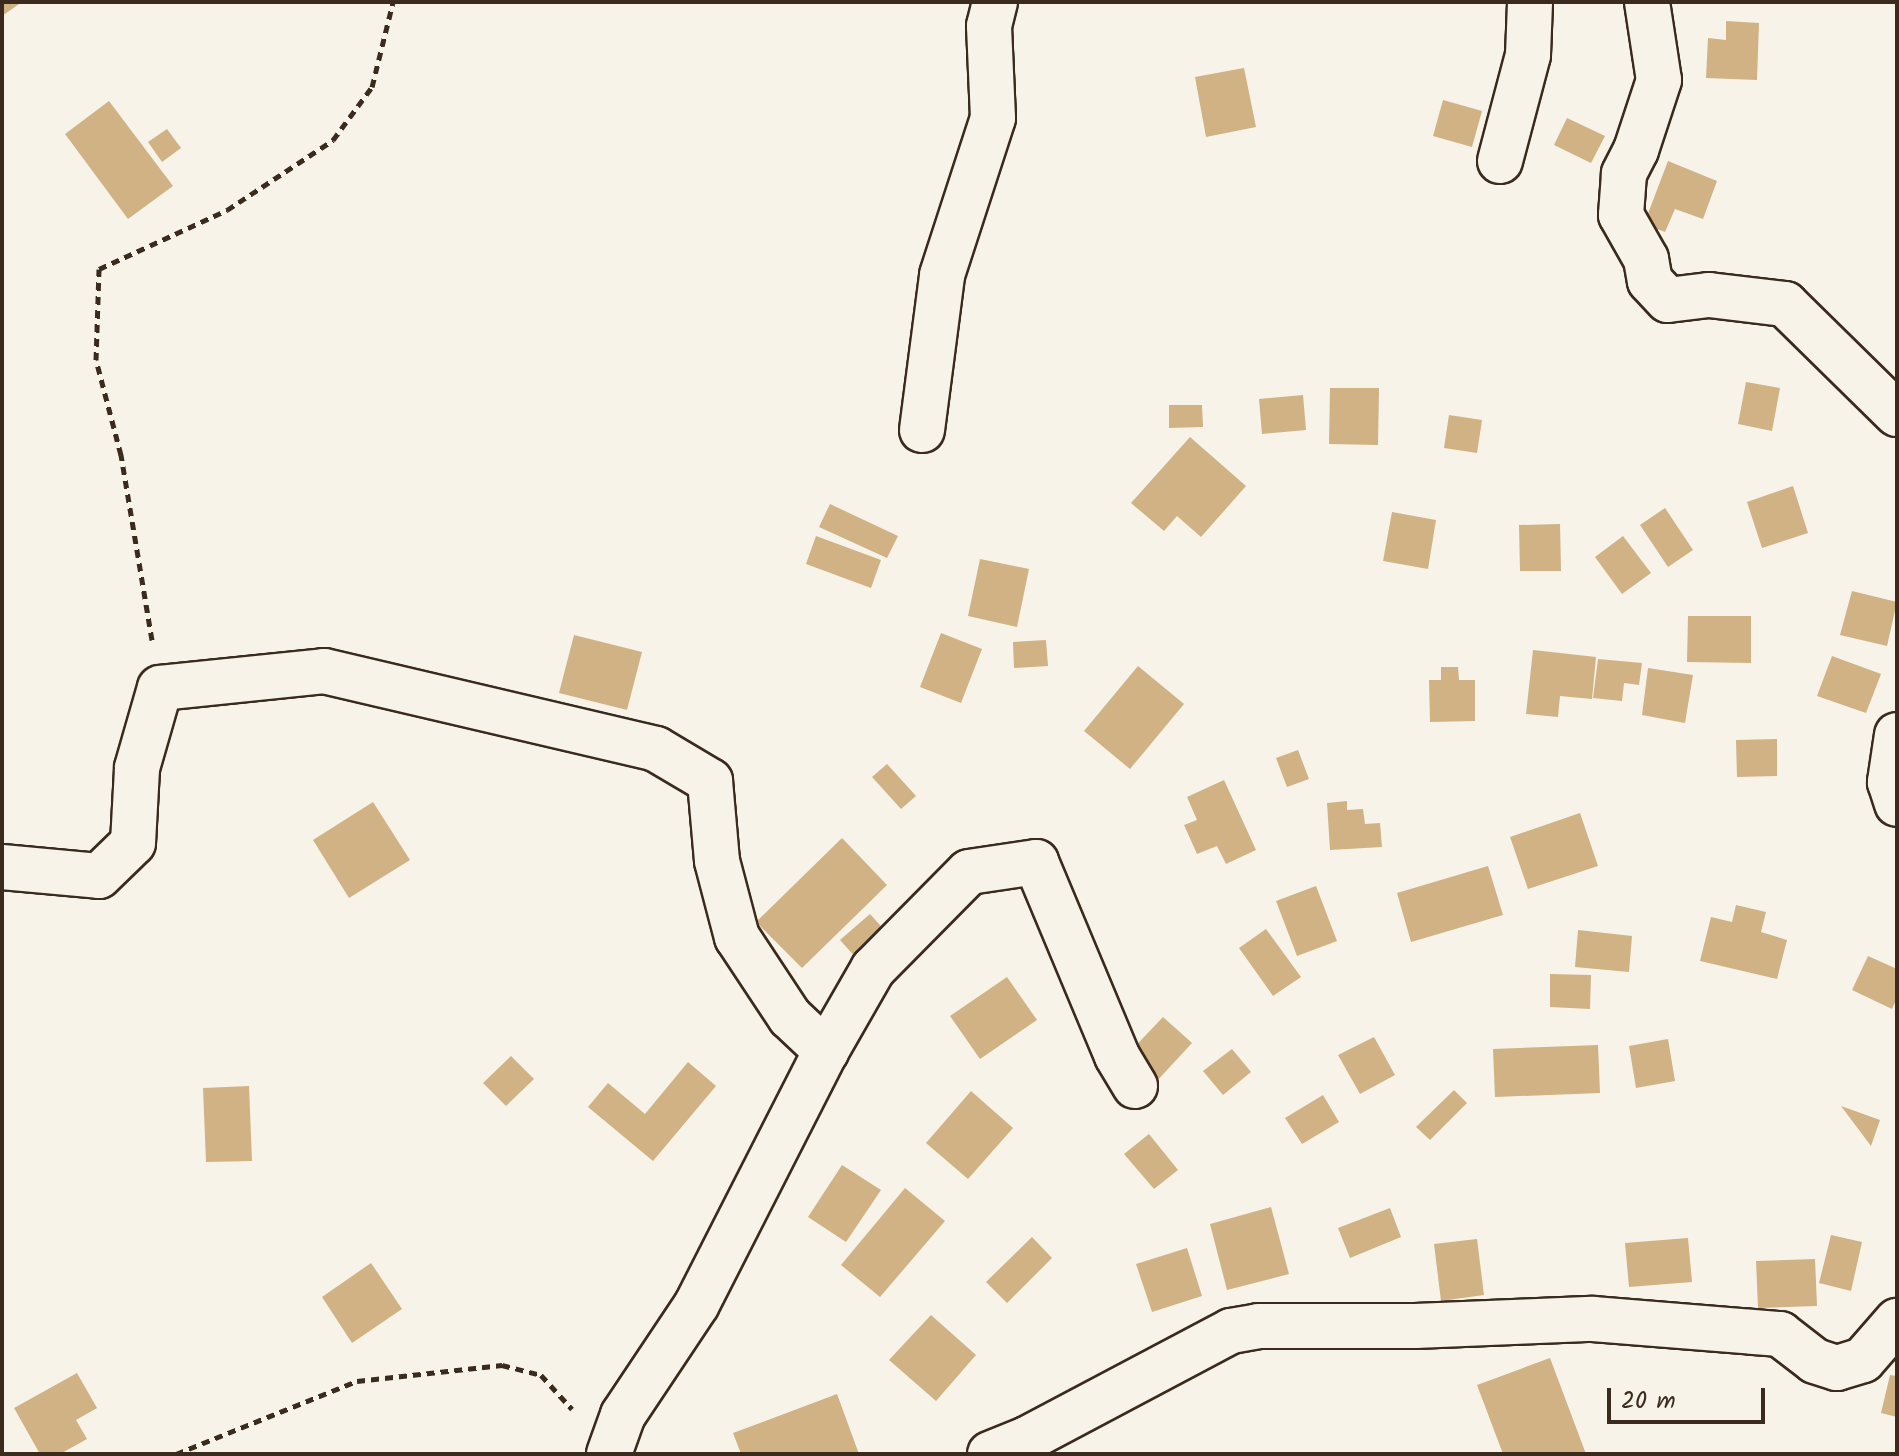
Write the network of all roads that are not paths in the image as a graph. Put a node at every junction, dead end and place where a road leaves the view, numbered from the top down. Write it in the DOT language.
graph roads {
  1 [pos="995,2"];
  2 [pos="1530,2"];
  3 [pos="1647,2"];
  4 [pos="1500,161"];
  5 [pos="1897,414"];
  6 [pos="922,430"];
  7 [pos="1897,735"];
  8 [pos="1897,804"];
  9 [pos="2,867"];
  10 [pos="826,1051"];
  11 [pos="1135,1086"];
  12 [pos="1897,1321"];
  13 [pos="610,1453"];
  14 [pos="990,1454"];
  1 -- 6 [label="street"];
  2 -- 4 [label="street"];
  3 -- 5 [label="street"];
  7 -- 8 [label="street"];
  9 -- 10 [label="street"];
  10 -- 11 [label="street"];
  10 -- 13 [label="street"];
  12 -- 14 [label="street"];
}
